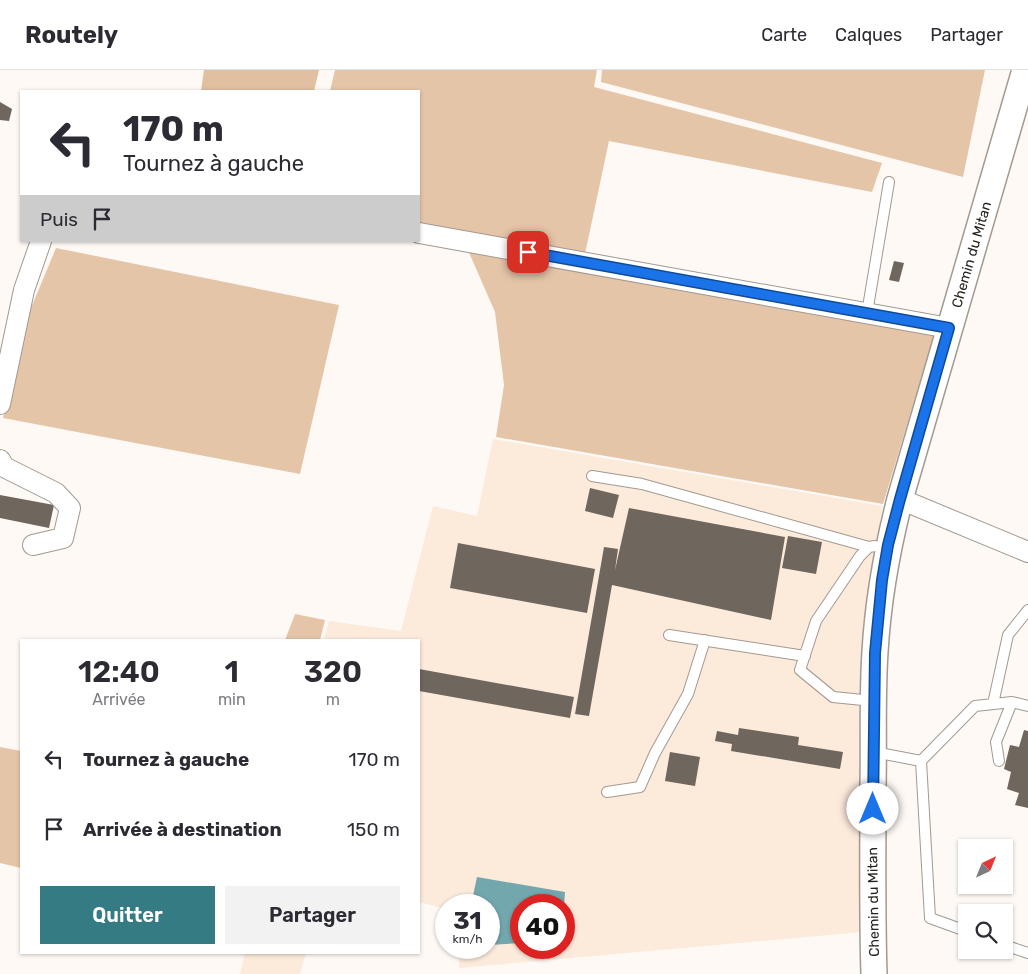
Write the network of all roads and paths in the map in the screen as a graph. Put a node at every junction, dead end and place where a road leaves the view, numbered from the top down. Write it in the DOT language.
graph roads {
  1 [pos="1025,70"];
  2 [pos="890,182"];
  3 [pos="420,233"];
  4 [pos="41,242"];
  5 [pos="867,313"];
  6 [pos="949,328"];
  7 [pos="0,404"];
  8 [pos="0,460"];
  9 [pos="592,476"];
  10 [pos="900,499"];
  11 [pos="33,545"];
  12 [pos="878,546"];
  13 [pos="1028,552"];
  14 [pos="1028,610"];
  15 [pos="669,635"];
  16 [pos="704,640"];
  17 [pos="805,656"];
  18 [pos="873,702"];
  19 [pos="1012,702"];
  20 [pos="993,704"];
  21 [pos="1028,706"];
  22 [pos="873,752"];
  23 [pos="921,761"];
  24 [pos="999,761"];
  25 [pos="607,792"];
  26 [pos="958,928"];
  27 [pos="1013,948"];
  28 [pos="1028,953"];
  29 [pos="874,974"];
  1 -- 6 [label="street, Chemin du Mitan"];
  2 -- 5 [label="lane"];
  3 -- 5 [label="street"];
  4 -- 7 [label="street"];
  5 -- 6 [label="street"];
  6 -- 10 [label="street, Chemin du Mitan"];
  8 -- 11 [label="street"];
  9 -- 12 [label="lane"];
  10 -- 12 [label="street, Chemin du Mitan"];
  10 -- 13 [label="street"];
  12 -- 17 [label="lane"];
  12 -- 18 [label="street, Chemin du Mitan"];
  14 -- 20 [label="lane"];
  15 -- 16 [label="lane"];
  16 -- 17 [label="lane"];
  16 -- 25 [label="lane"];
  17 -- 18 [label="lane"];
  18 -- 22 [label="street, Chemin du Mitan"];
  19 -- 20 [label="lane"];
  19 -- 21 [label="lane"];
  19 -- 24 [label="lane"];
  20 -- 23 [label="lane"];
  22 -- 23 [label="lane"];
  22 -- 29 [label="street, Chemin du Mitan"];
  23 -- 26 [label="lane"];
  27 -- 28 [label="lane"];
}
